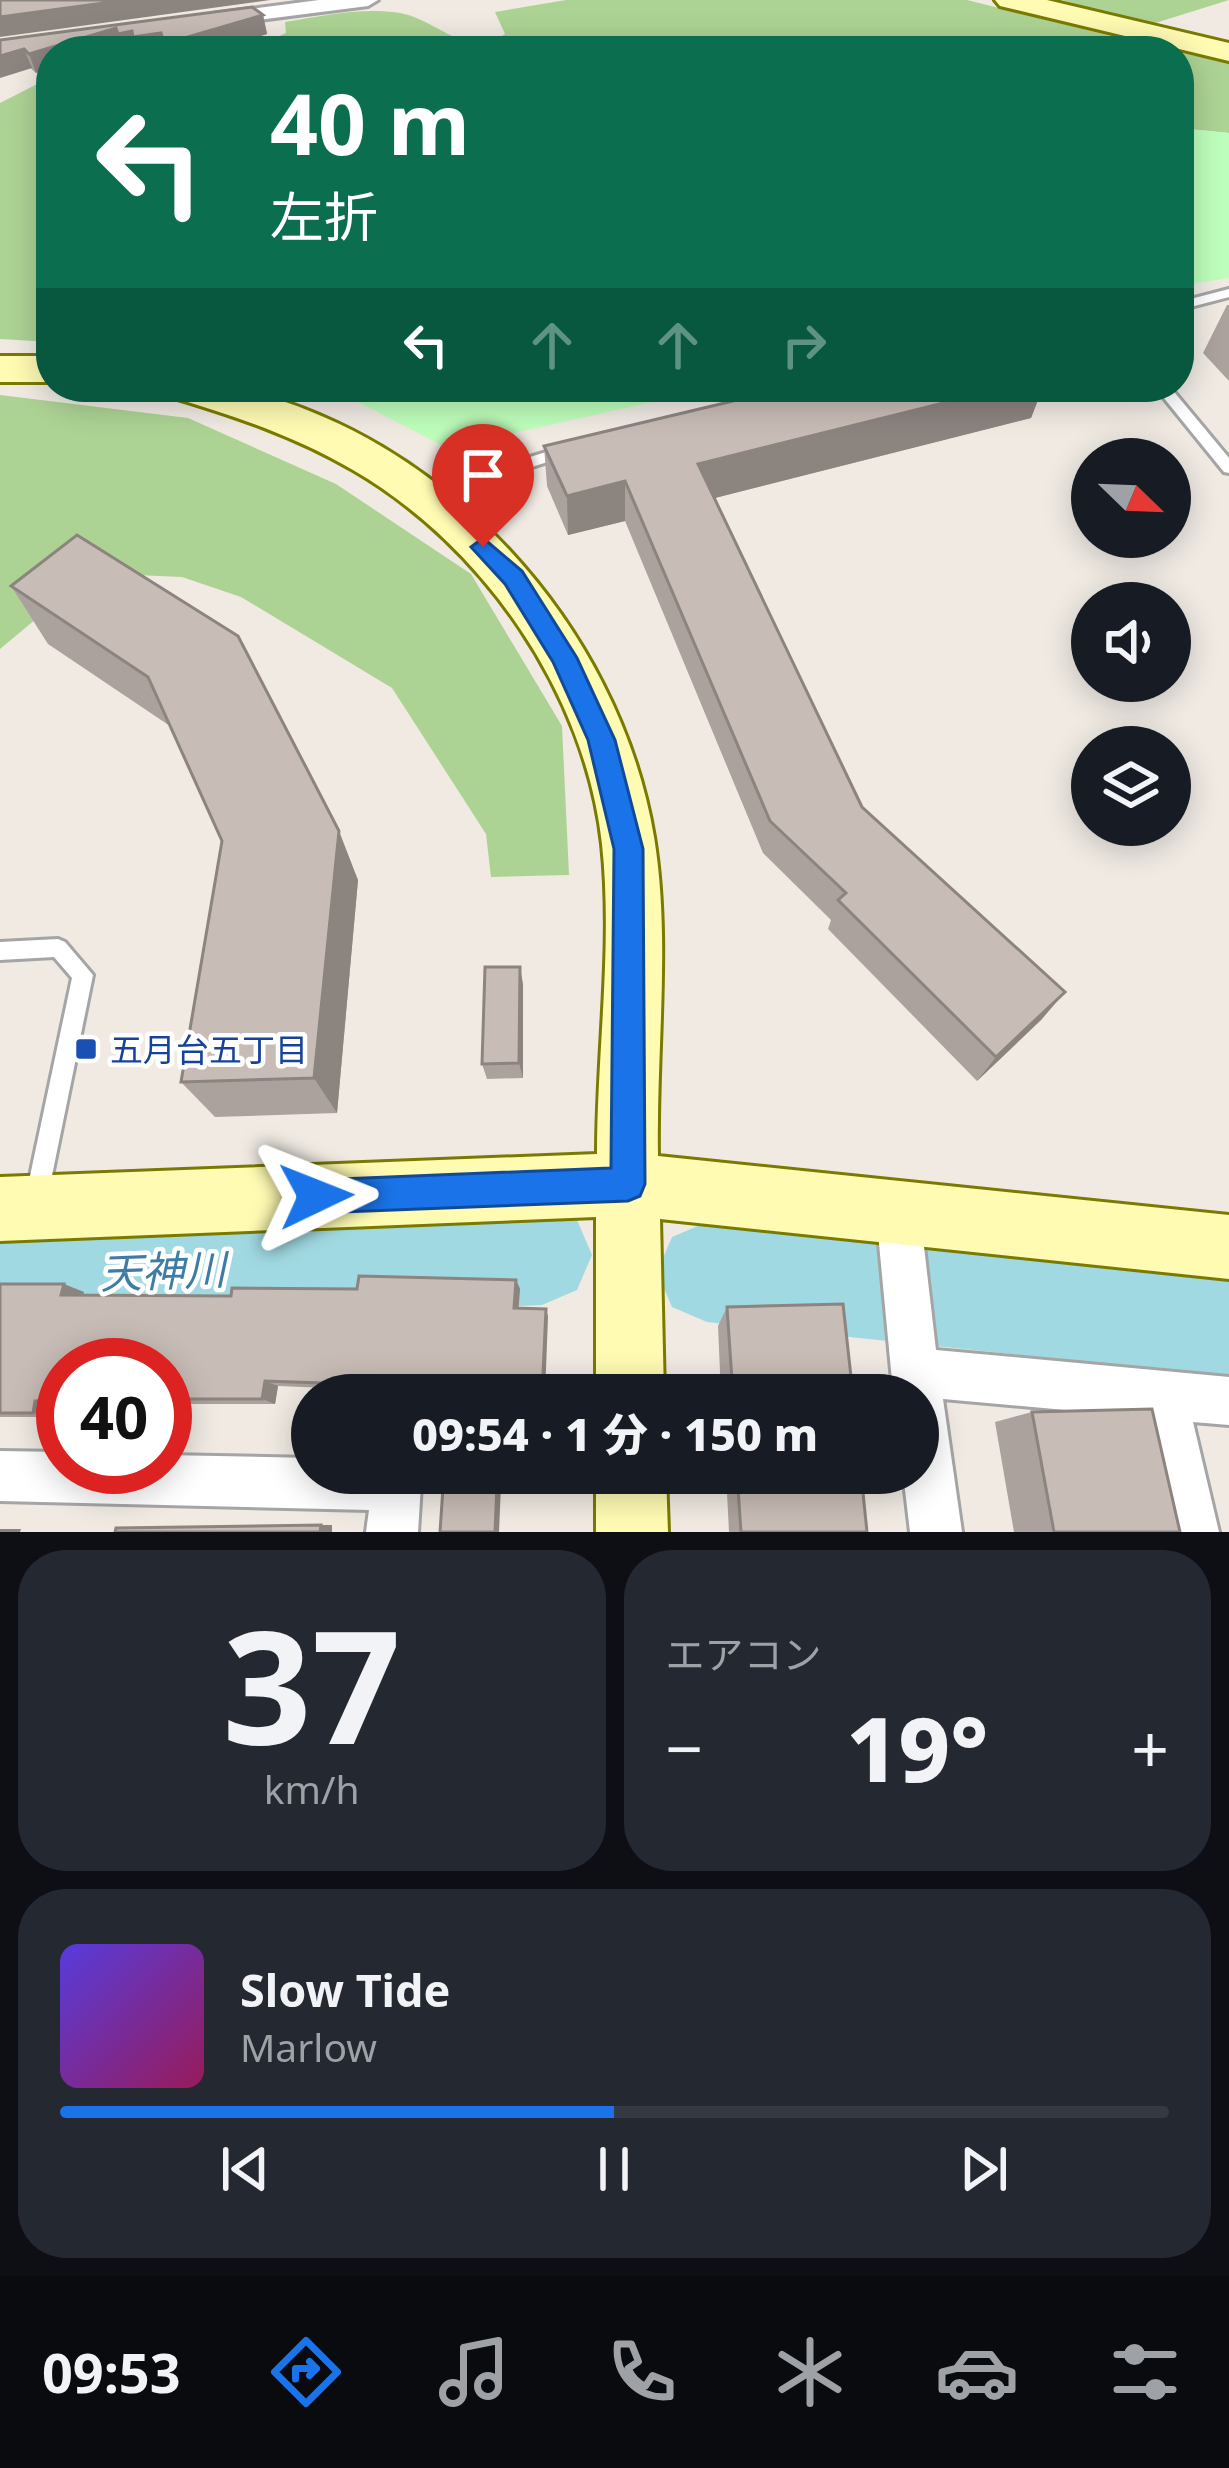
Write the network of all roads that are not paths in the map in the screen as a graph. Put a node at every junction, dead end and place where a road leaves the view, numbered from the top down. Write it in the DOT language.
graph roads {
  1 [pos="368,0"];
  2 [pos="1010,0"];
  3 [pos="270,6"];
  4 [pos="181,24"];
  5 [pos="1147,36"];
  6 [pos="1194,45"];
  7 [pos="1229,52"];
  8 [pos="1229,293"];
  9 [pos="1194,302"];
  10 [pos="0,369"];
  11 [pos="36,369"];
  12 [pos="240,402"];
  13 [pos="1174,402"];
  14 [pos="596,443"];
  15 [pos="1229,468"];
  16 [pos="424,496"];
  17 [pos="0,951"];
  18 [pos="628,1184"];
  19 [pos="17,1209"];
  20 [pos="899,1235"];
  21 [pos="1229,1247"];
  22 [pos="631,1374"];
  23 [pos="915,1374"];
  24 [pos="939,1388"];
  25 [pos="1161,1391"];
  26 [pos="1229,1400"];
  27 [pos="0,1476"];
  28 [pos="632,1494"];
  29 [pos="931,1494"];
  30 [pos="392,1532"];
  31 [pos="632,1532"];
  32 [pos="936,1532"];
  33 [pos="1193,1532"];
  1 -- 3 [label="street"];
  2 -- 5 [label="street"];
  3 -- 4 [label="street"];
  6 -- 7 [label="street"];
  8 -- 9 [label="lane"];
  10 -- 11 [label="street"];
  12 -- 16 [label="street"];
  13 -- 15 [label="lane"];
  14 -- 16 [label="lane"];
  16 -- 18 [label="street"];
  17 -- 19 [label="lane"];
  18 -- 19 [label="street"];
  18 -- 20 [label="street"];
  18 -- 22 [label="street"];
  20 -- 21 [label="street"];
  20 -- 23 [label="street"];
  24 -- 25 [label="street"];
  25 -- 26 [label="street"];
  25 -- 33 [label="street"];
  27 -- 30 [label="street"];
  28 -- 31 [label="street"];
  29 -- 32 [label="street"];
}
